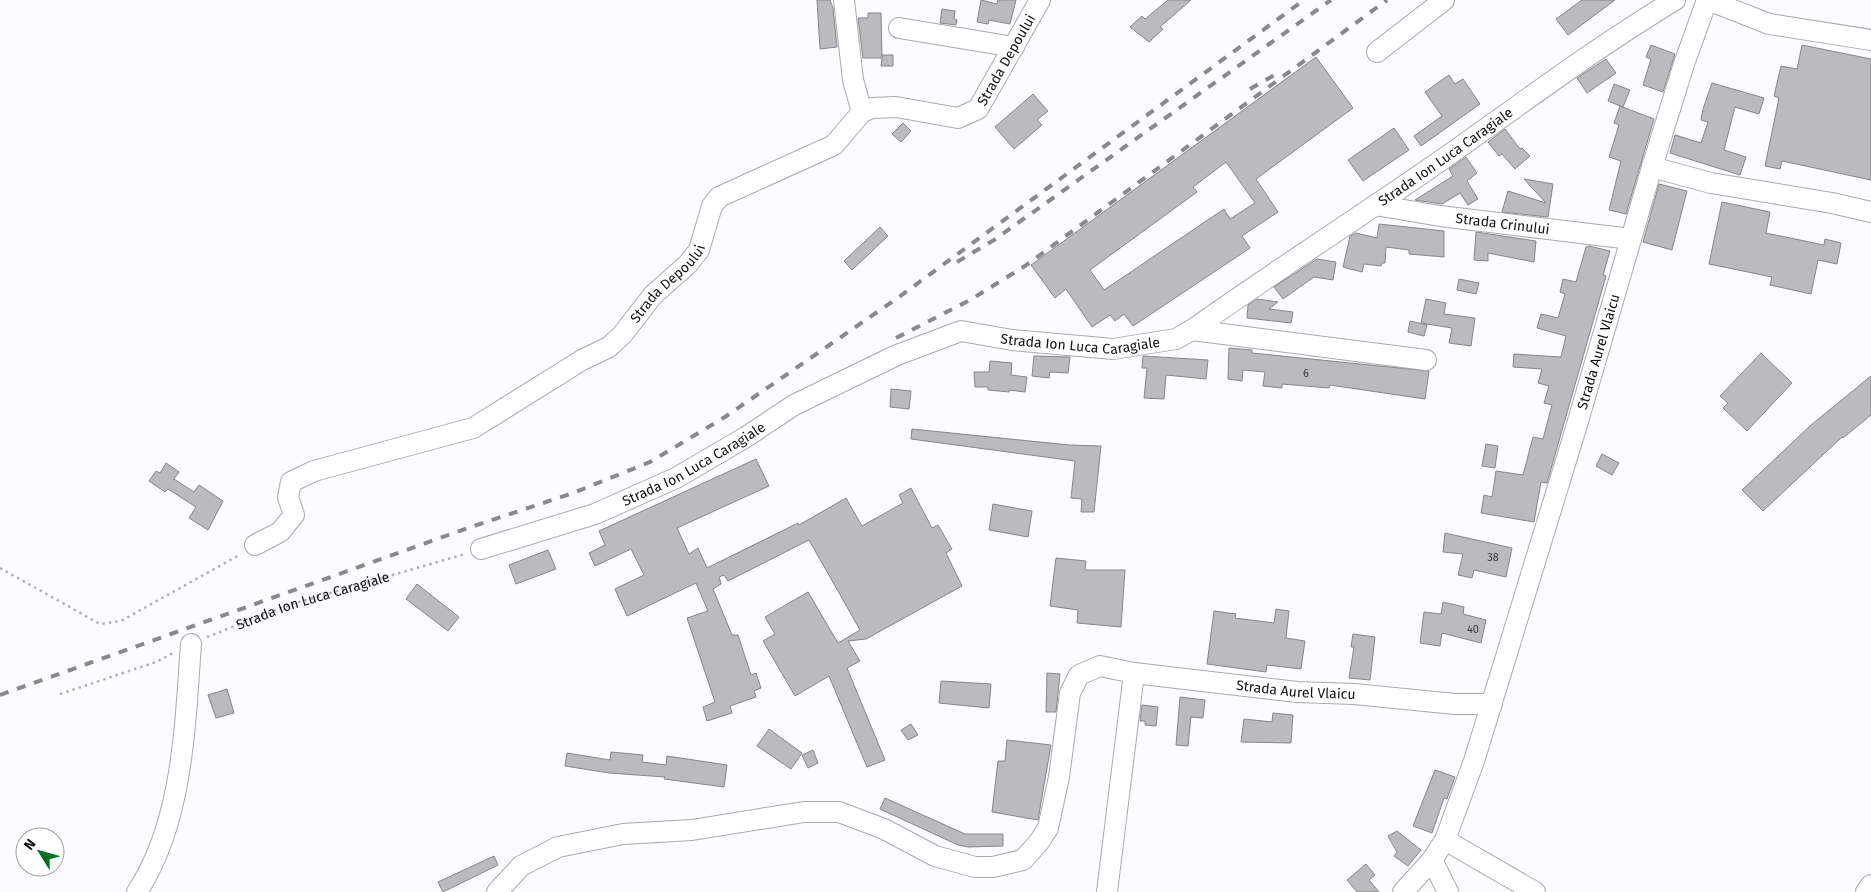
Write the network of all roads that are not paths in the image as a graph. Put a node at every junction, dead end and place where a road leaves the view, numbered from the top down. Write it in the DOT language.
graph roads {
  1 [pos="844,0"];
  2 [pos="1040,0"];
  3 [pos="1444,0"];
  4 [pos="1675,0"];
  5 [pos="1708,0"];
  6 [pos="899,28"];
  7 [pos="1871,40"];
  8 [pos="1014,47"];
  9 [pos="1377,52"];
  10 [pos="862,112"];
  11 [pos="1652,167"];
  12 [pos="1375,205"];
  13 [pos="1871,212"];
  14 [pos="1631,239"];
  15 [pos="1192,330"];
  16 [pos="1426,360"];
  17 [pos="255,545"];
  18 [pos="481,549"];
  19 [pos="191,644"];
  20 [pos="1134,673"];
  21 [pos="1492,704"];
  22 [pos="1445,840"];
  23 [pos="1432,860"];
  24 [pos="1871,885"];
  25 [pos="137,892"];
  26 [pos="497,892"];
  27 [pos="1107,892"];
  28 [pos="1403,892"];
  29 [pos="1448,892"];
  30 [pos="1535,892"];
  31 [pos="1866,892"];
  1 -- 10 [label="street"];
  2 -- 8 [label="street, Strada Depoului"];
  3 -- 9 [label="street"];
  4 -- 12 [label="street, Strada Ion Luca Caragiale"];
  5 -- 7 [label="street"];
  5 -- 11 [label="street, Strada Aurel Vlaicu"];
  6 -- 8 [label="street"];
  8 -- 10 [label="street, Strada Depoului"];
  10 -- 17 [label="street, Strada Depoului"];
  11 -- 13 [label="street"];
  11 -- 14 [label="street, Strada Aurel Vlaicu"];
  12 -- 14 [label="street, Strada Crinului"];
  12 -- 15 [label="street, Strada Ion Luca Caragiale"];
  14 -- 21 [label="street, Strada Aurel Vlaicu"];
  15 -- 16 [label="street"];
  15 -- 18 [label="street, Strada Ion Luca Caragiale"];
  19 -- 25 [label="street"];
  20 -- 21 [label="street, Strada Aurel Vlaicu"];
  20 -- 26 [label="street, Strada Aurel Vlaicu"];
  20 -- 27 [label="street"];
  21 -- 22 [label="street, Strada Aurel Vlaicu"];
  22 -- 23 [label="street, Strada Aurel Vlaicu"];
  22 -- 30 [label="street"];
  23 -- 28 [label="street, Strada Aurel Vlaicu"];
  23 -- 29 [label="street"];
  24 -- 31 [label="street"];
}
